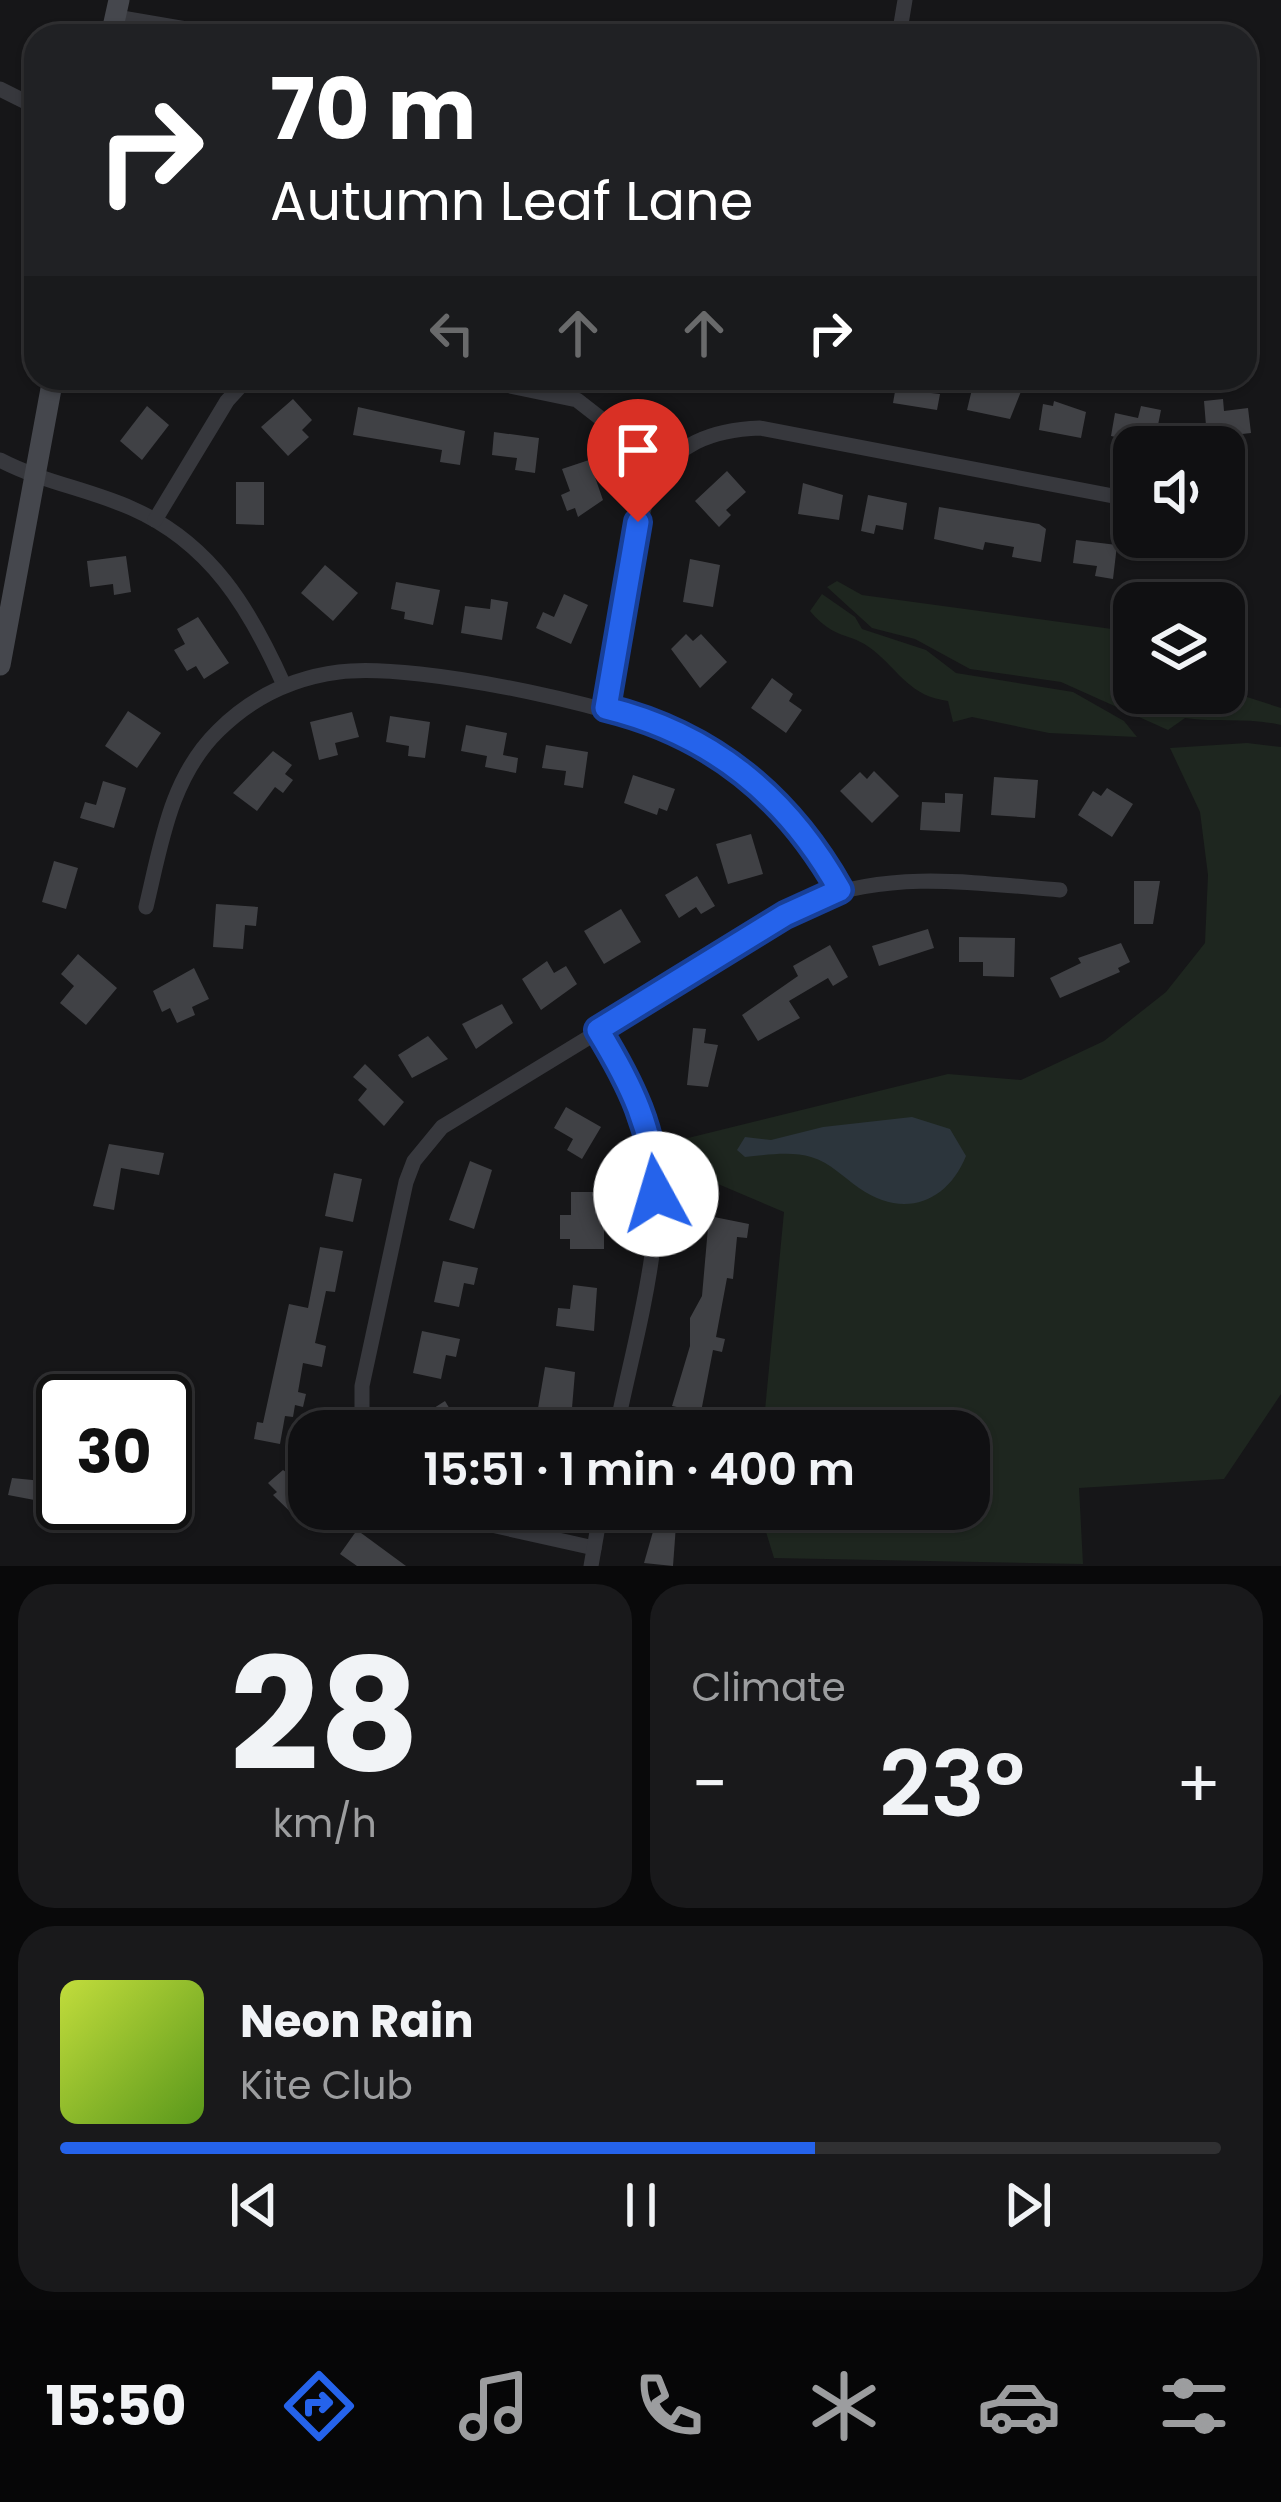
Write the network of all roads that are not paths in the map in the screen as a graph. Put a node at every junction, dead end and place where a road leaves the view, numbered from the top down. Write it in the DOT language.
graph roads {
  1 [pos="115,18"];
  2 [pos="152,24"];
  3 [pos="51,390"];
  4 [pos="237,390"];
  5 [pos="530,390"];
  6 [pos="0,460"];
  7 [pos="663,467"];
  8 [pos="38,480"];
  9 [pos="1113,496"];
  10 [pos="155,520"];
  11 [pos="0,665"];
  12 [pos="284,686"];
  13 [pos="606,708"];
  14 [pos="840,890"];
  15 [pos="1060,890"];
  16 [pos="146,907"];
  17 [pos="598,1030"];
  18 [pos="362,1410"];
  19 [pos="620,1410"];
  20 [pos="514,1530"];
  21 [pos="597,1530"];
  22 [pos="594,1548"];
  23 [pos="591,1566"];
  1 -- 2 [label="street"];
  3 -- 8 [label="main road"];
  4 -- 10 [label="street"];
  5 -- 7 [label="street"];
  6 -- 8 [label="street"];
  7 -- 9 [label="street"];
  7 -- 13 [label="street"];
  8 -- 10 [label="street"];
  8 -- 11 [label="main road"];
  10 -- 12 [label="street"];
  12 -- 13 [label="street"];
  12 -- 16 [label="street"];
  13 -- 14 [label="street"];
  14 -- 15 [label="street"];
  14 -- 17 [label="street"];
  17 -- 18 [label="street"];
  17 -- 19 [label="street"];
  20 -- 22 [label="street"];
  21 -- 22 [label="street"];
  22 -- 23 [label="street"];
}
